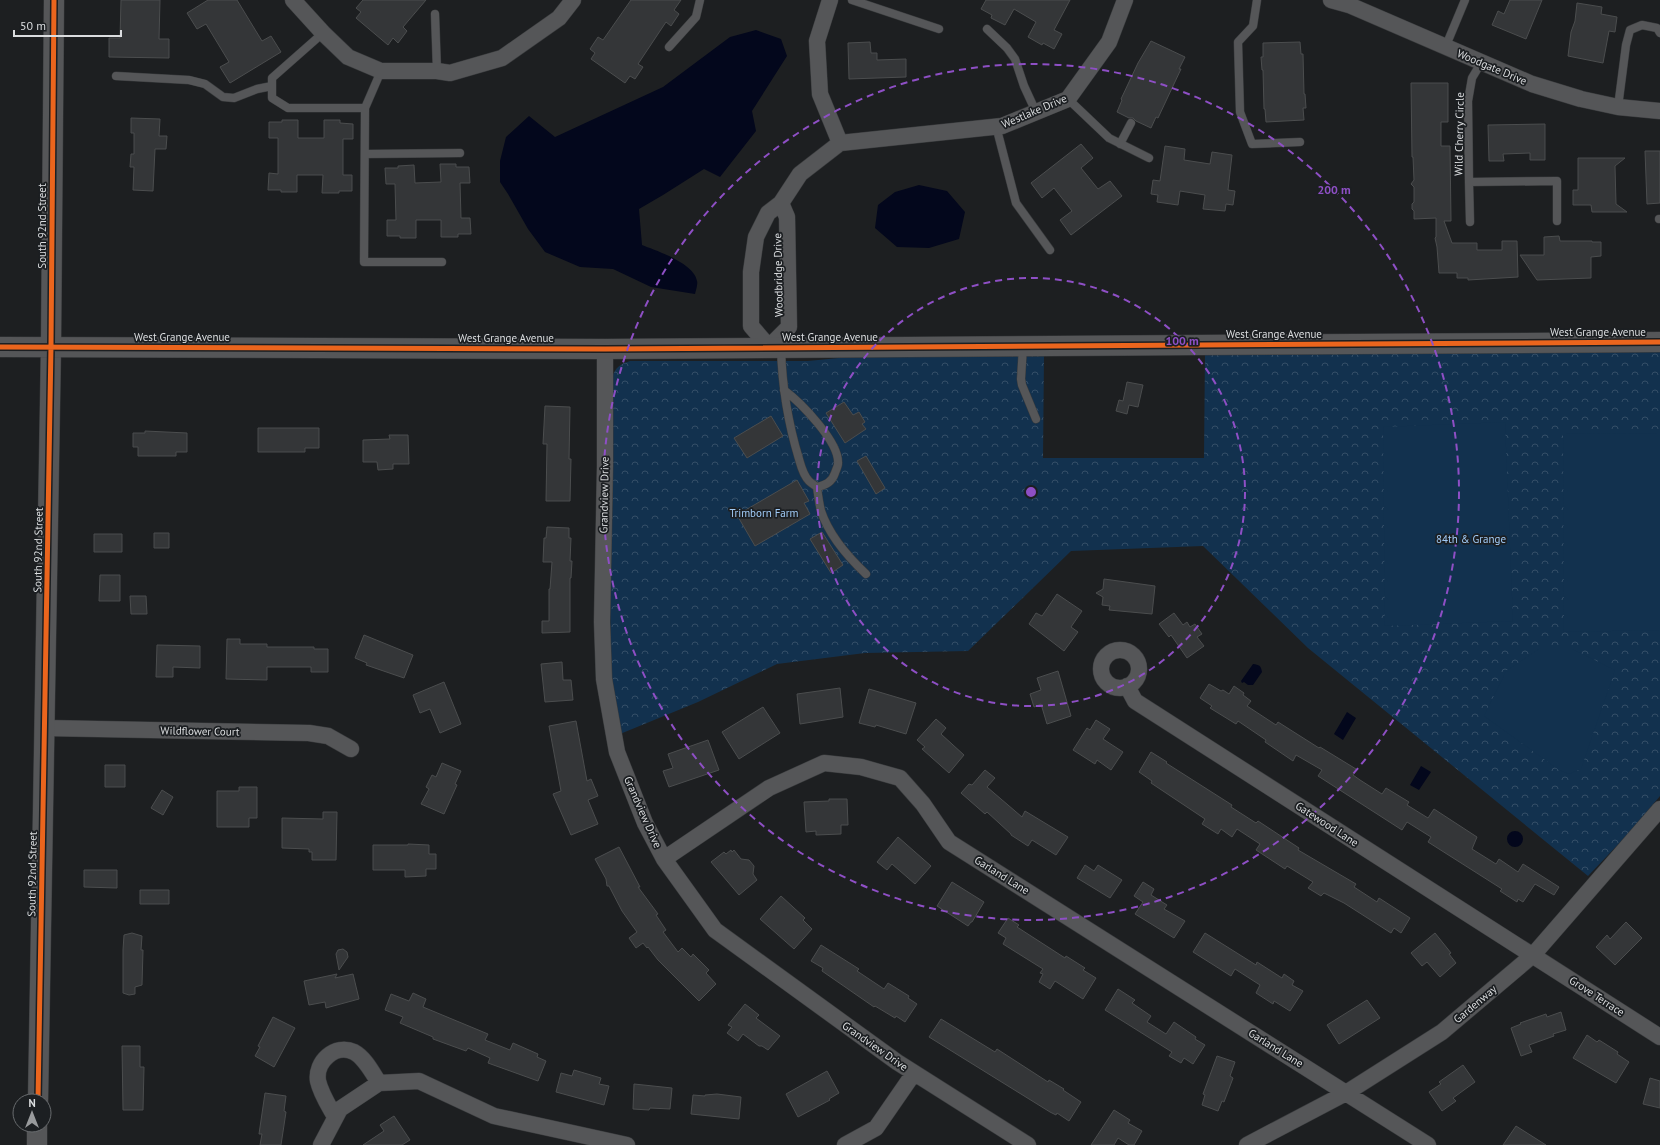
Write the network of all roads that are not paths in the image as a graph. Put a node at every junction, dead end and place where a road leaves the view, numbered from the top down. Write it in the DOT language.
graph roads {
  1 [pos="54,0"];
  2 [pos="293,0"];
  3 [pos="572,0"];
  4 [pos="700,0"];
  5 [pos="830,0"];
  6 [pos="852,0"];
  7 [pos="1124,0"];
  8 [pos="1257,0"];
  9 [pos="1331,0"];
  10 [pos="1465,0"];
  11 [pos="435,14"];
  12 [pos="939,29"];
  13 [pos="987,29"];
  14 [pos="323,33"];
  15 [pos="1660,33"];
  16 [pos="669,47"];
  17 [pos="1445,48"];
  18 [pos="1481,64"];
  19 [pos="381,71"];
  20 [pos="437,71"];
  21 [pos="116,76"];
  22 [pos="272,86"];
  23 [pos="1068,99"];
  24 [pos="1618,107"];
  25 [pos="365,108"];
  26 [pos="1660,111"];
  27 [pos="1036,112"];
  28 [pos="1131,123"];
  29 [pos="996,126"];
  30 [pos="1300,142"];
  31 [pos="840,143"];
  32 [pos="1120,144"];
  33 [pos="460,153"];
  34 [pos="365,154"];
  35 [pos="1149,158"];
  36 [pos="1470,182"];
  37 [pos="780,203"];
  38 [pos="1470,222"];
  39 [pos="1557,222"];
  40 [pos="1050,250"];
  41 [pos="442,262"];
  42 [pos="1660,329"];
  43 [pos="1551,342"];
  44 [pos="1660,342"];
  45 [pos="51,346"];
  46 [pos="1023,346"];
  47 [pos="0,347"];
  48 [pos="775,347"];
  49 [pos="605,348"];
  50 [pos="784,390"];
  51 [pos="1036,419"];
  52 [pos="817,487"];
  53 [pos="866,574"];
  54 [pos="1127,686"];
  55 [pos="45,728"];
  56 [pos="351,749"];
  57 [pos="1660,809"];
  58 [pos="664,859"];
  59 [pos="1533,955"];
  60 [pos="1660,1037"];
  61 [pos="914,1073"];
  62 [pos="379,1083"];
  63 [pos="38,1093"];
  64 [pos="1346,1093"];
  65 [pos="336,1117"];
  66 [pos="37,1133"];
  67 [pos="37,1145"];
  68 [pos="321,1145"];
  69 [pos="627,1145"];
  70 [pos="845,1145"];
  71 [pos="1028,1145"];
  72 [pos="1247,1145"];
  73 [pos="1428,1145"];
  1 -- 45 [label="street, South 92nd Street"];
  2 -- 14 [label="street"];
  3 -- 20 [label="street"];
  4 -- 16 [label="lane"];
  5 -- 31 [label="street"];
  6 -- 12 [label="lane"];
  7 -- 23 [label="street, Westlake Drive"];
  8 -- 30 [label="lane"];
  9 -- 17 [label="street, Woodgate Drive"];
  10 -- 17 [label="lane"];
  11 -- 20 [label="lane"];
  13 -- 27 [label="lane"];
  14 -- 19 [label="street"];
  14 -- 22 [label="lane"];
  15 -- 24 [label="lane"];
  17 -- 18 [label="street, Woodgate Drive"];
  18 -- 24 [label="street, Woodgate Drive"];
  18 -- 36 [label="lane, Wild Cherry Circle"];
  19 -- 20 [label="street"];
  19 -- 25 [label="lane"];
  21 -- 22 [label="lane"];
  22 -- 25 [label="lane"];
  23 -- 27 [label="street, Westlake Drive"];
  23 -- 32 [label="lane"];
  24 -- 26 [label="street, Woodgate Drive"];
  25 -- 34 [label="lane"];
  27 -- 29 [label="street, Westlake Drive"];
  28 -- 32 [label="lane"];
  29 -- 31 [label="street, Westlake Drive"];
  29 -- 40 [label="lane"];
  31 -- 37 [label="street, Woodbridge Drive"];
  32 -- 35 [label="lane"];
  33 -- 34 [label="lane"];
  34 -- 41 [label="lane"];
  36 -- 38 [label="lane, Wild Cherry Circle"];
  36 -- 39 [label="lane"];
  37 -- 48 [label="street, Woodbridge Drive"];
  37 -- 48 [label="street, Woodbridge Drive"];
  42 -- 43 [label="street, West Grange Avenue"];
  43 -- 44 [label="street, West Grange Avenue"];
  43 -- 46 [label="street, West Grange Avenue"];
  45 -- 47 [label="street, West Grange Avenue"];
  45 -- 49 [label="street, West Grange Avenue"];
  45 -- 55 [label="street, South 92nd Street"];
  46 -- 48 [label="street, West Grange Avenue"];
  46 -- 51 [label="lane"];
  48 -- 49 [label="street, West Grange Avenue"];
  48 -- 50 [label="lane"];
  49 -- 58 [label="street, Grandview Drive"];
  50 -- 52 [label="lane"];
  50 -- 52 [label="lane"];
  52 -- 53 [label="lane"];
  54 -- 59 [label="street, Gatewood Lane"];
  55 -- 56 [label="street, Wildflower Court"];
  55 -- 63 [label="street, South 92nd Street"];
  57 -- 59 [label="street, Gardenway"];
  58 -- 61 [label="street, Grandview Drive"];
  58 -- 64 [label="street, Garland Lane"];
  59 -- 60 [label="street, Grove Terrace"];
  59 -- 64 [label="street, Gardenway"];
  61 -- 70 [label="street"];
  61 -- 71 [label="street, Grandview Drive"];
  62 -- 65 [label="street"];
  62 -- 65 [label="street"];
  62 -- 69 [label="street"];
  64 -- 72 [label="street, Gardenway"];
  64 -- 73 [label="street, Garland Lane"];
  65 -- 68 [label="street"];
  66 -- 67 [label="street"];
}
